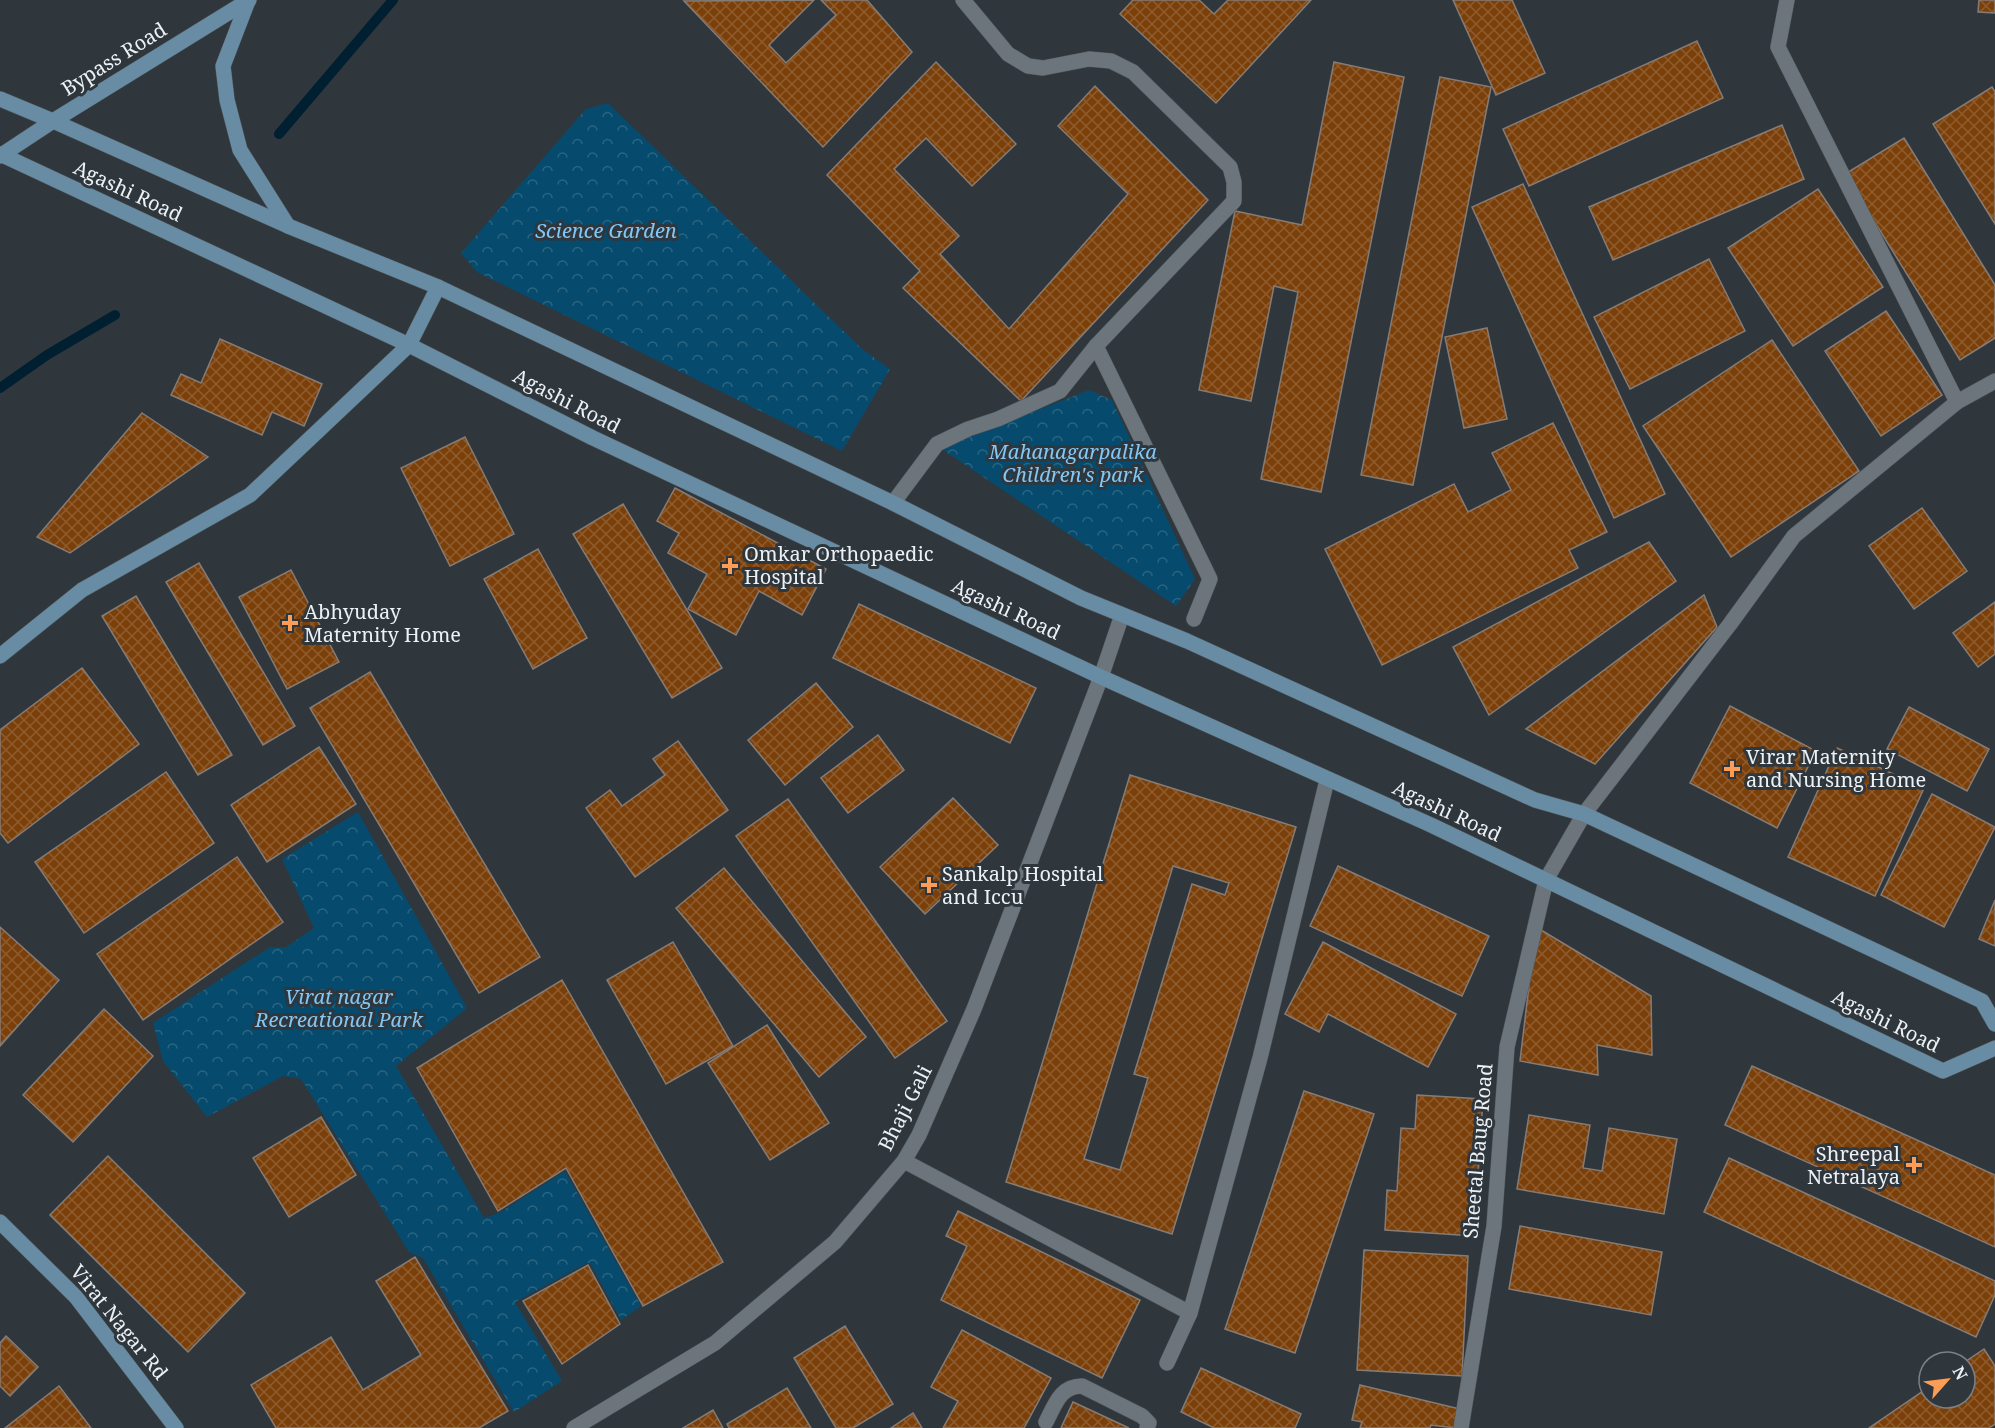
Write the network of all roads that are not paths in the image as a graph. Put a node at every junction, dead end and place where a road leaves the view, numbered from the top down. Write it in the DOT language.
graph roads {
  1 [pos="963,0"];
  2 [pos="1787,0"];
  3 [pos="248,1"];
  4 [pos="0,99"];
  5 [pos="53,121"];
  6 [pos="0,155"];
  7 [pos="288,226"];
  8 [pos="438,287"];
  9 [pos="409,345"];
  10 [pos="1096,346"];
  11 [pos="1995,381"];
  12 [pos="1957,402"];
  13 [pos="893,503"];
  14 [pos="1122,615"];
  15 [pos="1194,619"];
  16 [pos="0,656"];
  17 [pos="1101,677"];
  18 [pos="1327,780"];
  19 [pos="1584,814"];
  20 [pos="1546,880"];
  21 [pos="1995,1024"];
  22 [pos="1995,1048"];
  23 [pos="904,1161"];
  24 [pos="0,1222"];
  25 [pos="1190,1313"];
  26 [pos="1167,1363"];
  27 [pos="1046,1422"];
  28 [pos="176,1428"];
  29 [pos="574,1428"];
  30 [pos="1147,1428"];
  31 [pos="1461,1428"];
  1 -- 10 [label="street"];
  2 -- 12 [label="street"];
  3 -- 5 [label="street, Bypass Road"];
  3 -- 7 [label="street"];
  4 -- 5 [label="street, Agashi Road"];
  5 -- 6 [label="street, Bypass Road"];
  5 -- 7 [label="street, Agashi Road"];
  6 -- 9 [label="street, Agashi Road"];
  7 -- 8 [label="street, Agashi Road"];
  8 -- 9 [label="street"];
  8 -- 13 [label="street, Agashi Road"];
  9 -- 16 [label="street"];
  9 -- 17 [label="street, Agashi Road"];
  10 -- 13 [label="street"];
  10 -- 15 [label="street"];
  11 -- 12 [label="street, Sheetal Baug Road"];
  12 -- 19 [label="street, Sheetal Baug Road"];
  13 -- 14 [label="street, Agashi Road"];
  14 -- 17 [label="street, Bhaji Gali"];
  14 -- 19 [label="street, Agashi Road"];
  17 -- 18 [label="street, Agashi Road"];
  17 -- 23 [label="street, Bhaji Gali"];
  18 -- 20 [label="street, Agashi Road"];
  18 -- 25 [label="street"];
  19 -- 20 [label="street, Sheetal Baug Road"];
  19 -- 21 [label="street, Agashi Road"];
  20 -- 22 [label="street, Agashi Road"];
  20 -- 31 [label="street, Sheetal Baug Road"];
  23 -- 25 [label="street"];
  23 -- 29 [label="street, Bhaji Gali"];
  24 -- 28 [label="street, Virat Nagar Rd"];
  25 -- 26 [label="street"];
  27 -- 30 [label="street"];
}
